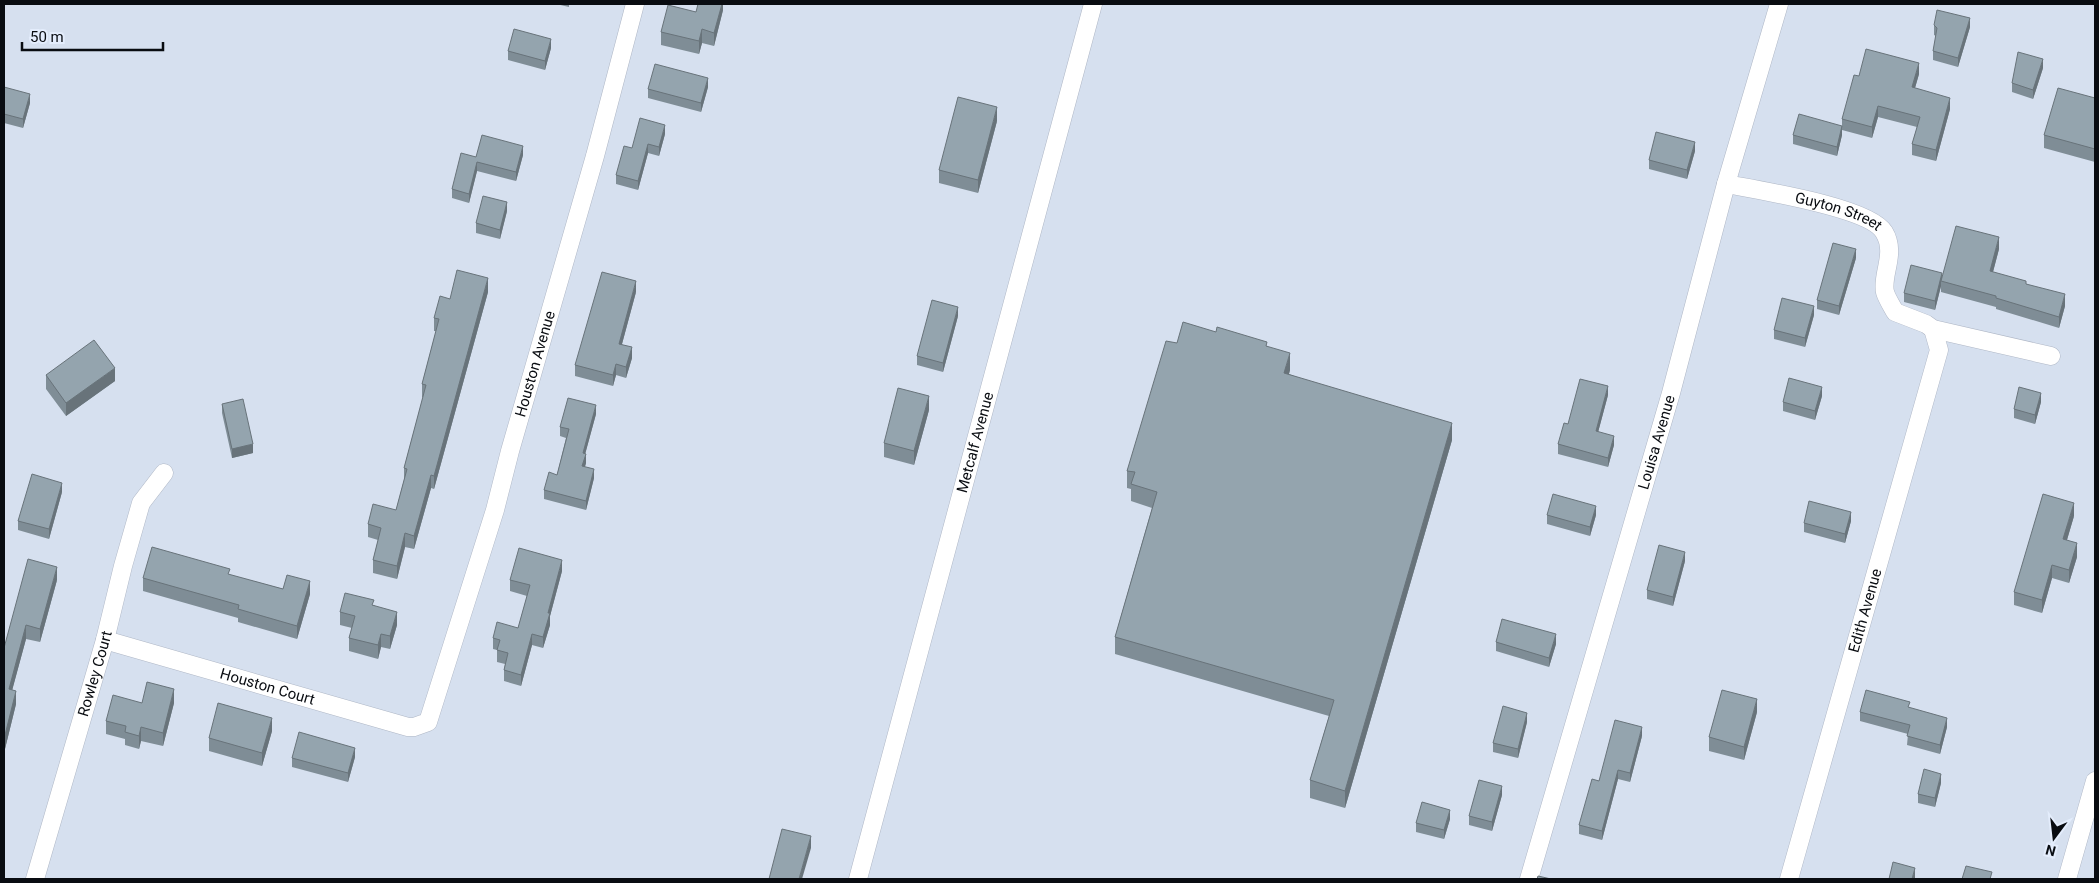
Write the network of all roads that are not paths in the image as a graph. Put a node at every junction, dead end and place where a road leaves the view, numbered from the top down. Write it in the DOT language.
graph roads {
  1 [pos="634,4"];
  2 [pos="1093,4"];
  3 [pos="1779,4"];
  4 [pos="1726,184"];
  5 [pos="1936,336"];
  6 [pos="2051,356"];
  7 [pos="164,473"];
  8 [pos="105,640"];
  9 [pos="428,722"];
  10 [pos="2095,781"];
  11 [pos="35,879"];
  12 [pos="858,879"];
  13 [pos="1529,879"];
  14 [pos="1789,879"];
  15 [pos="2067,879"];
  1 -- 9 [label="street, Houston Avenue"];
  2 -- 12 [label="street, Metcalf Avenue"];
  3 -- 4 [label="street, Louisa Avenue"];
  4 -- 5 [label="street, Guyton Street"];
  4 -- 13 [label="street, Louisa Avenue"];
  5 -- 6 [label="street, Guyton Street"];
  5 -- 14 [label="street, Edith Avenue"];
  7 -- 8 [label="street, Rowley Court"];
  8 -- 9 [label="street, Houston Court"];
  8 -- 11 [label="street, Rowley Court"];
  10 -- 15 [label="street"];
}
